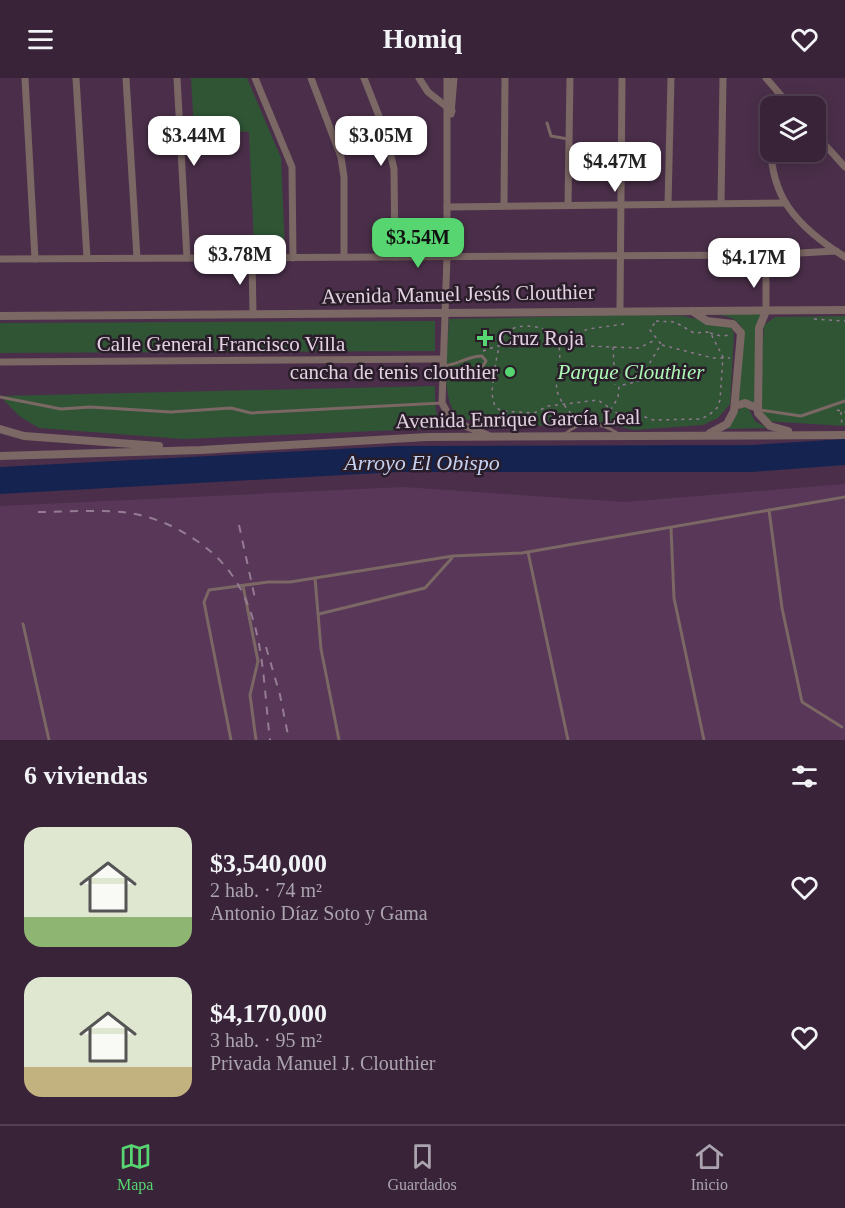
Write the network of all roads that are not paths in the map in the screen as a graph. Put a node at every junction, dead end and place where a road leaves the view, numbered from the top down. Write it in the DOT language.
graph roads {
  1 [pos="25,78"];
  2 [pos="76,78"];
  3 [pos="126,78"];
  4 [pos="177,78"];
  5 [pos="255,78"];
  6 [pos="311,78"];
  7 [pos="364,78"];
  8 [pos="419,78"];
  9 [pos="447,78"];
  10 [pos="454,78"];
  11 [pos="505,78"];
  12 [pos="570,78"];
  13 [pos="622,78"];
  14 [pos="671,78"];
  15 [pos="723,78"];
  16 [pos="766,78"];
  17 [pos="778,94"];
  18 [pos="445,106"];
  19 [pos="452,111"];
  20 [pos="448,121"];
  21 [pos="547,123"];
  22 [pos="568,139"];
  23 [pos="826,146"];
  24 [pos="770,162"];
  25 [pos="845,167"];
  26 [pos="721,203"];
  27 [pos="784,203"];
  28 [pos="668,204"];
  29 [pos="504,205"];
  30 [pos="568,205"];
  31 [pos="619,206"];
  32 [pos="447,207"];
  33 [pos="836,251"];
  34 [pos="344,256"];
  35 [pos="447,256"];
  36 [pos="619,256"];
  37 [pos="395,257"];
  38 [pos="845,257"];
  39 [pos="87,258"];
  40 [pos="136,258"];
  41 [pos="188,258"];
  42 [pos="252,258"];
  43 [pos="293,258"];
  44 [pos="35,259"];
  45 [pos="0,260"];
  46 [pos="766,266"];
  47 [pos="620,310"];
  48 [pos="845,310"];
  49 [pos="692,311"];
  50 [pos="766,311"];
  51 [pos="253,314"];
  52 [pos="445,314"];
  53 [pos="0,316"];
  54 [pos="0,362"];
  55 [pos="443,362"];
  56 [pos="483,366"];
  57 [pos="0,398"];
  58 [pos="845,401"];
  59 [pos="442,403"];
  60 [pos="735,406"];
  61 [pos="757,409"];
  62 [pos="0,429"];
  63 [pos="795,434"];
  64 [pos="842,434"];
  65 [pos="490,436"];
  66 [pos="622,436"];
  67 [pos="704,436"];
  68 [pos="562,437"];
  69 [pos="201,450"];
  70 [pos="0,456"];
  71 [pos="845,497"];
  72 [pos="769,510"];
  73 [pos="671,528"];
  74 [pos="528,552"];
  75 [pos="453,556"];
  76 [pos="315,578"];
  77 [pos="243,586"];
  78 [pos="319,614"];
  79 [pos="23,624"];
  80 [pos="843,727"];
  81 [pos="49,740"];
  82 [pos="231,740"];
  83 [pos="256,740"];
  84 [pos="339,740"];
  85 [pos="568,740"];
  86 [pos="704,740"];
  1 -- 44 [label="street"];
  2 -- 39 [label="street"];
  3 -- 40 [label="street"];
  4 -- 41 [label="street"];
  5 -- 43 [label="street"];
  6 -- 34 [label="street"];
  7 -- 37 [label="street"];
  8 -- 18 [label="street"];
  9 -- 18 [label="street"];
  10 -- 19 [label="street"];
  11 -- 29 [label="street"];
  12 -- 22 [label="street"];
  13 -- 31 [label="street"];
  14 -- 28 [label="street"];
  15 -- 26 [label="street"];
  16 -- 17 [label="street"];
  18 -- 19 [label="street"];
  18 -- 20 [label="street"];
  19 -- 20 [label="street"];
  20 -- 32 [label="street"];
  21 -- 22 [label="lane"];
  22 -- 30 [label="street"];
  23 -- 25 [label="street"];
  24 -- 27 [label="street"];
  26 -- 27 [label="street"];
  26 -- 28 [label="street"];
  27 -- 33 [label="street"];
  28 -- 31 [label="street"];
  29 -- 30 [label="street"];
  29 -- 32 [label="street"];
  30 -- 31 [label="street"];
  31 -- 36 [label="street"];
  32 -- 35 [label="street"];
  33 -- 36 [label="street"];
  33 -- 38 [label="street"];
  34 -- 37 [label="street"];
  34 -- 43 [label="street"];
  35 -- 36 [label="street"];
  35 -- 37 [label="street"];
  35 -- 52 [label="street"];
  36 -- 47 [label="street"];
  39 -- 40 [label="street"];
  39 -- 44 [label="street"];
  40 -- 41 [label="street"];
  41 -- 42 [label="street"];
  42 -- 43 [label="street"];
  42 -- 51 [label="street"];
  44 -- 45 [label="street"];
  46 -- 50 [label="street"];
  47 -- 49 [label="street, Avenida Manuel Jesús Clouthier"];
  47 -- 52 [label="street, Avenida Manuel Jesús Clouthier"];
  48 -- 50 [label="street, Avenida Manuel Jesús Clouthier"];
  49 -- 50 [label="street, Avenida Manuel Jesús Clouthier"];
  49 -- 60 [label="street"];
  50 -- 61 [label="street"];
  51 -- 52 [label="street, Avenida Manuel Jesús Clouthier"];
  51 -- 53 [label="street, Avenida Manuel Jesús Clouthier"];
  52 -- 55 [label="street"];
  54 -- 55 [label="street, Calle General Francisco Villa"];
  55 -- 56 [label="lane"];
  55 -- 59 [label="street"];
  57 -- 59 [label="lane"];
  58 -- 61 [label="lane"];
  59 -- 65 [label="street"];
  60 -- 61 [label="street"];
  60 -- 67 [label="street"];
  61 -- 63 [label="street"];
  62 -- 69 [label="street"];
  63 -- 64 [label="street, Avenida Enrique García Leal"];
  63 -- 67 [label="street, Avenida Enrique García Leal"];
  65 -- 68 [label="street, Avenida Enrique García Leal"];
  65 -- 69 [label="street, Avenida Enrique García Leal"];
  66 -- 67 [label="street, Avenida Enrique García Leal"];
  66 -- 68 [label="street, Avenida Enrique García Leal"];
  66 -- 68 [label="lane"];
  69 -- 70 [label="street"];
  71 -- 72 [label="lane"];
  72 -- 73 [label="lane"];
  72 -- 80 [label="lane"];
  73 -- 74 [label="lane"];
  73 -- 86 [label="lane"];
  74 -- 75 [label="lane"];
  74 -- 85 [label="lane"];
  75 -- 76 [label="lane"];
  75 -- 78 [label="lane"];
  76 -- 77 [label="lane"];
  76 -- 78 [label="lane"];
  77 -- 82 [label="lane"];
  77 -- 83 [label="lane"];
  78 -- 84 [label="lane"];
  79 -- 81 [label="lane"];
}
